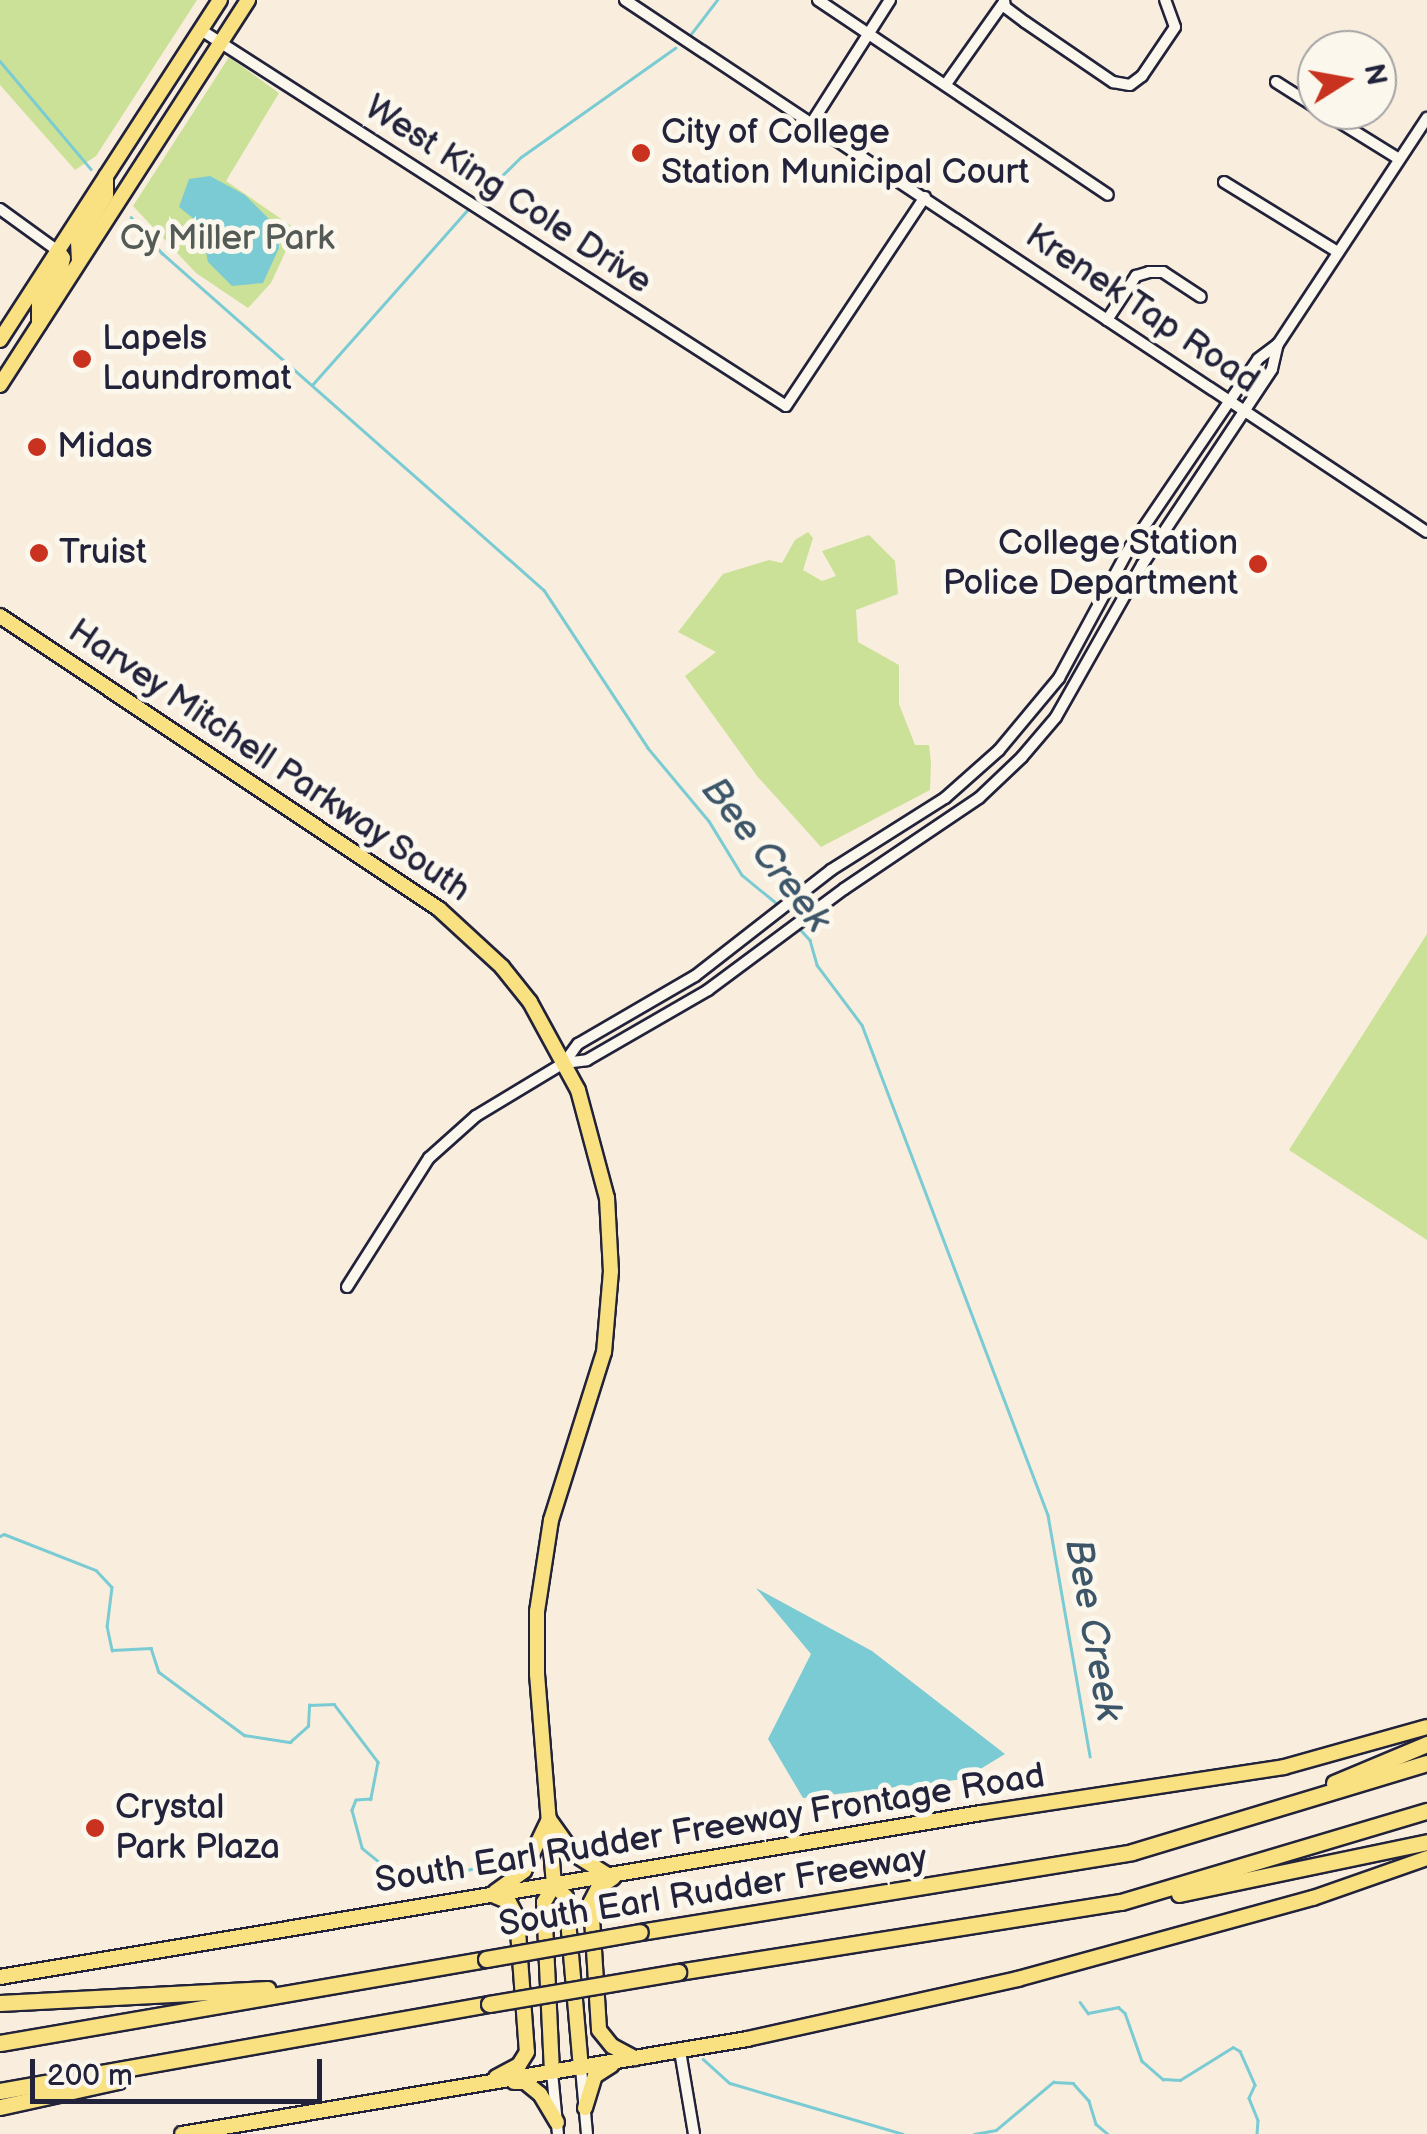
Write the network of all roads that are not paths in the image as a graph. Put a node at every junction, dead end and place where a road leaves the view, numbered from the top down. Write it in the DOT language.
graph roads {
  1 [pos="220,0"];
  2 [pos="248,0"];
  3 [pos="625,0"];
  4 [pos="818,0"];
  5 [pos="890,0"];
  6 [pos="1165,0"];
  7 [pos="1004,1"];
  8 [pos="201,30"];
  9 [pos="870,33"];
  10 [pos="221,42"];
  11 [pos="1276,82"];
  12 [pos="946,84"];
  13 [pos="1297,95"];
  14 [pos="1427,118"];
  15 [pos="812,124"];
  16 [pos="1353,130"];
  17 [pos="1399,158"];
  18 [pos="106,176"];
  19 [pos="1224,182"];
  20 [pos="1108,195"];
  21 [pos="925,197"];
  22 [pos="0,209"];
  23 [pos="58,251"];
  24 [pos="1338,252"];
  25 [pos="79,262"];
  26 [pos="1201,297"];
  27 [pos="1107,320"];
  28 [pos="39,325"];
  29 [pos="0,340"];
  30 [pos="1278,344"];
  31 [pos="0,385"];
  32 [pos="1229,401"];
  33 [pos="1244,412"];
  34 [pos="1427,532"];
  35 [pos="0,616"];
  36 [pos="564,1063"];
  37 [pos="347,1286"];
  38 [pos="1427,1727"];
  39 [pos="1427,1744"];
  40 [pos="1427,1763"];
  41 [pos="1427,1811"];
  42 [pos="549,1818"];
  43 [pos="1224,1826"];
  44 [pos="1427,1842"];
  45 [pos="1427,1858"];
  46 [pos="613,1875"];
  47 [pos="554,1885"];
  48 [pos="491,1896"];
  49 [pos="1121,1902"];
  50 [pos="0,1977"];
  51 [pos="337,1985"];
  52 [pos="0,2003"];
  53 [pos="0,2042"];
  54 [pos="680,2051"];
  55 [pos="202,2058"];
  56 [pos="636,2058"];
  57 [pos="617,2062"];
  58 [pos="581,2068"];
  59 [pos="552,2072"];
  60 [pos="498,2082"];
  61 [pos="482,2084"];
  62 [pos="0,2091"];
  63 [pos="0,2107"];
  64 [pos="585,2108"];
  65 [pos="557,2128"];
  66 [pos="182,2134"];
  67 [pos="586,2134"];
  68 [pos="694,2134"];
  1 -- 8 [label="main road"];
  2 -- 10 [label="main road"];
  3 -- 15 [label="street, Krenek Tap Road"];
  4 -- 9 [label="street"];
  5 -- 9 [label="street"];
  6 -- 7 [label="street"];
  7 -- 12 [label="street"];
  8 -- 10 [label="street, West King Cole Drive"];
  8 -- 18 [label="main road"];
  9 -- 12 [label="street"];
  9 -- 15 [label="street"];
  10 -- 21 [label="street, West King Cole Drive"];
  10 -- 25 [label="main road"];
  11 -- 13 [label="street"];
  12 -- 20 [label="street"];
  14 -- 17 [label="street"];
  15 -- 21 [label="street, Krenek Tap Road"];
  16 -- 17 [label="street"];
  17 -- 24 [label="street"];
  18 -- 23 [label="main road"];
  18 -- 25 [label="main road"];
  19 -- 24 [label="street"];
  21 -- 27 [label="street, Krenek Tap Road"];
  22 -- 23 [label="street"];
  23 -- 28 [label="main road"];
  23 -- 29 [label="main road"];
  24 -- 30 [label="street"];
  25 -- 28 [label="main road"];
  26 -- 27 [label="street"];
  27 -- 32 [label="street, Krenek Tap Road"];
  28 -- 31 [label="main road"];
  30 -- 32 [label="street"];
  30 -- 33 [label="street"];
  32 -- 33 [label="street, Krenek Tap Road"];
  32 -- 36 [label="street"];
  33 -- 34 [label="street, Krenek Tap Road"];
  33 -- 36 [label="street"];
  35 -- 36 [label="main road, Harvey Mitchell Parkway South"];
  36 -- 37 [label="street"];
  36 -- 42 [label="main road, Harvey Mitchell Parkway South"];
  38 -- 46 [label="main road, South Earl Rudder Freeway Frontage Road"];
  39 -- 43 [label="highway"];
  40 -- 43 [label="highway, South Earl Rudder Freeway"];
  41 -- 49 [label="highway"];
  42 -- 46 [label="main road"];
  42 -- 47 [label="main road, Harvey Mitchell Parkway South"];
  42 -- 48 [label="main road"];
  43 -- 51 [label="highway, South Earl Rudder Freeway, bridge"];
  44 -- 49 [label="highway"];
  45 -- 54 [label="main road"];
  46 -- 47 [label="main road, South Earl Rudder Freeway Frontage Road"];
  46 -- 56 [label="main road"];
  47 -- 48 [label="main road, South Earl Rudder Freeway Frontage Road"];
  47 -- 58 [label="main road, Harvey Mitchell Parkway South"];
  47 -- 59 [label="main road, Harvey Mitchell Parkway South"];
  48 -- 50 [label="main road, South Earl Rudder Freeway Frontage Road"];
  48 -- 61 [label="main road"];
  49 -- 55 [label="highway, bridge"];
  51 -- 52 [label="highway"];
  51 -- 53 [label="highway, South Earl Rudder Freeway"];
  54 -- 56 [label="main road"];
  54 -- 68 [label="street"];
  55 -- 62 [label="highway"];
  55 -- 63 [label="highway"];
  56 -- 57 [label="main road"];
  57 -- 58 [label="main road"];
  57 -- 64 [label="main road"];
  58 -- 59 [label="main road"];
  58 -- 64 [label="street"];
  59 -- 60 [label="main road"];
  59 -- 65 [label="street"];
  60 -- 61 [label="main road"];
  60 -- 65 [label="main road"];
  61 -- 66 [label="main road"];
  64 -- 67 [label="street"];
}
